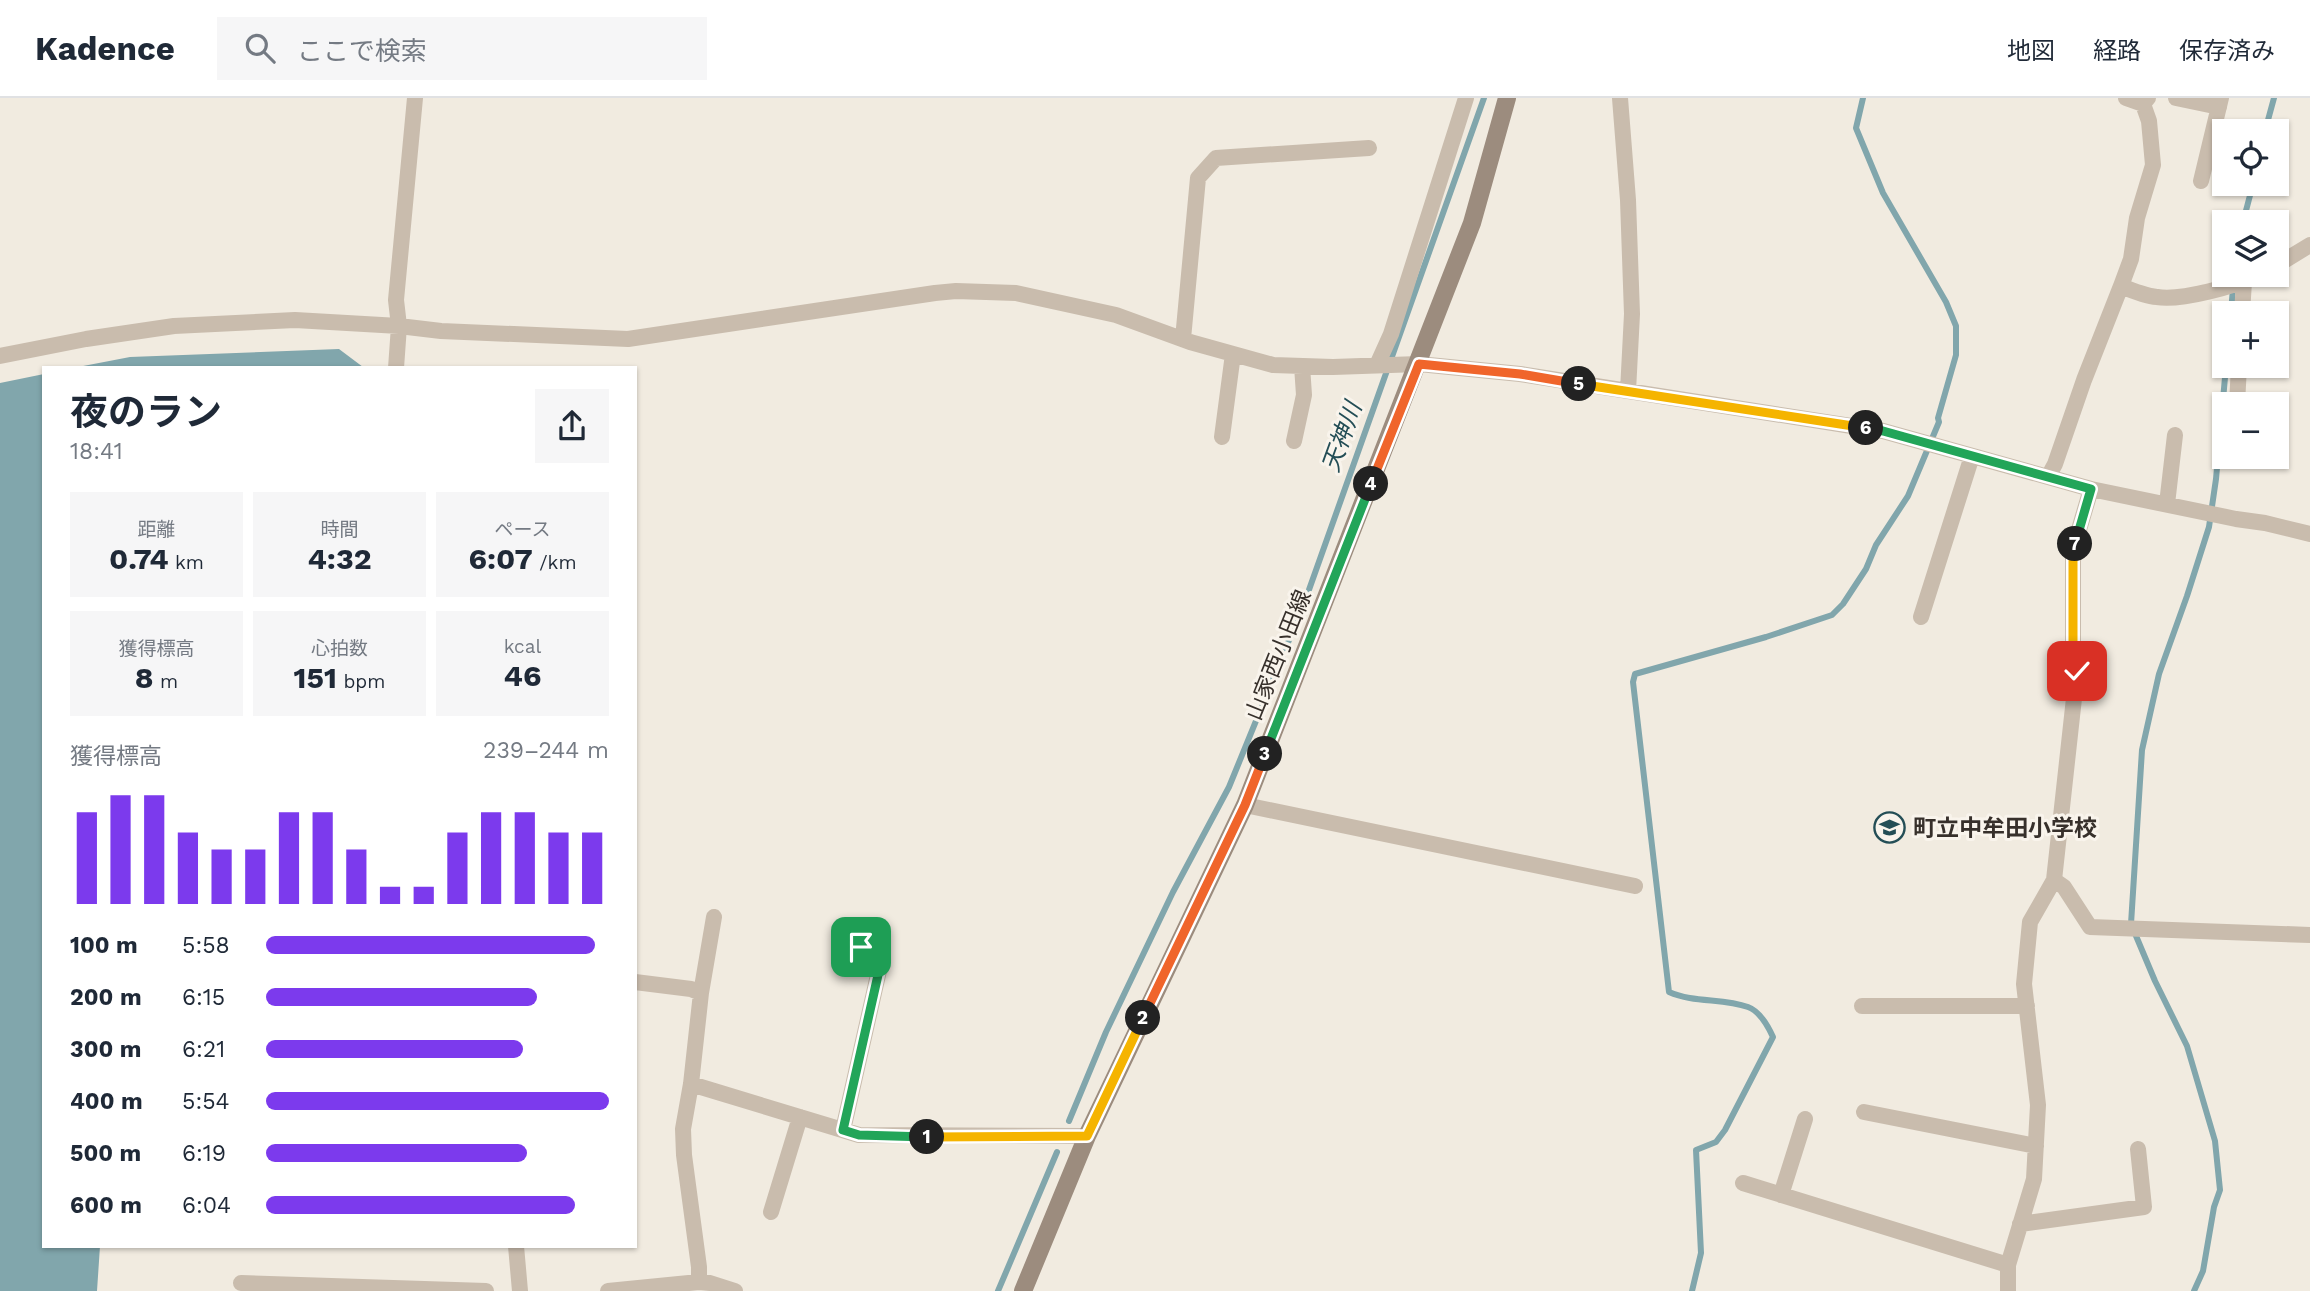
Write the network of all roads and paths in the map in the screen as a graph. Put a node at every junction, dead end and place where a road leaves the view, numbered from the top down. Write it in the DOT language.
graph roads {
  1 [pos="415,98"];
  2 [pos="1466,98"];
  3 [pos="1507,98"];
  4 [pos="1620,98"];
  5 [pos="2126,98"];
  6 [pos="2176,98"];
  7 [pos="2145,101"];
  8 [pos="2220,103"];
  9 [pos="1369,148"];
  10 [pos="2201,181"];
  11 [pos="2308,252"];
  12 [pos="2289,260"];
  13 [pos="2121,286"];
  14 [pos="2218,287"];
  15 [pos="399,326"];
  16 [pos="1183,339"];
  17 [pos="1233,354"];
  18 [pos="0,356"];
  19 [pos="1419,364"];
  20 [pos="1377,365"];
  21 [pos="396,366"];
  22 [pos="1302,366"];
  23 [pos="1628,391"];
  24 [pos="2175,436"];
  25 [pos="1222,437"];
  26 [pos="1294,441"];
  27 [pos="1972,456"];
  28 [pos="2048,477"];
  29 [pos="2091,489"];
  30 [pos="2166,504"];
  31 [pos="2310,534"];
  32 [pos="1921,617"];
  33 [pos="1245,805"];
  34 [pos="2054,880"];
  35 [pos="1635,886"];
  36 [pos="715,917"];
  37 [pos="2310,935"];
  38 [pos="861,947"];
  39 [pos="637,982"];
  40 [pos="701,993"];
  41 [pos="1862,1006"];
  42 [pos="2027,1006"];
  43 [pos="691,1084"];
  44 [pos="1864,1112"];
  45 [pos="800,1117"];
  46 [pos="1805,1119"];
  47 [pos="843,1130"];
  48 [pos="1087,1136"];
  49 [pos="2036,1146"];
  50 [pos="2138,1149"];
  51 [pos="1743,1183"];
  52 [pos="1781,1195"];
  53 [pos="771,1212"];
  54 [pos="2020,1224"];
  55 [pos="516,1248"];
  56 [pos="2008,1265"];
  57 [pos="699,1282"];
  58 [pos="241,1283"];
  59 [pos="486,1291"];
  60 [pos="520,1291"];
  61 [pos="608,1291"];
  62 [pos="735,1291"];
  63 [pos="1023,1291"];
  64 [pos="2008,1291"];
  1 -- 15 [label="street"];
  2 -- 20 [label="street"];
  3 -- 19 [label="main road, 山家西小田線"];
  4 -- 23 [label="street"];
  5 -- 7 [label="street"];
  6 -- 8 [label="street"];
  7 -- 13 [label="street"];
  8 -- 10 [label="street"];
  9 -- 16 [label="street"];
  11 -- 12 [label="street"];
  13 -- 14 [label="street"];
  13 -- 28 [label="street"];
  15 -- 16 [label="street"];
  15 -- 18 [label="street"];
  15 -- 21 [label="street"];
  16 -- 17 [label="street"];
  17 -- 22 [label="street"];
  17 -- 25 [label="street"];
  19 -- 20 [label="street"];
  19 -- 23 [label="street"];
  19 -- 33 [label="main road, 山家西小田線"];
  20 -- 22 [label="street"];
  22 -- 26 [label="street"];
  23 -- 27 [label="street"];
  24 -- 30 [label="street"];
  27 -- 28 [label="street"];
  27 -- 32 [label="street"];
  28 -- 29 [label="street"];
  29 -- 30 [label="street"];
  29 -- 34 [label="street"];
  30 -- 31 [label="street"];
  33 -- 35 [label="street"];
  33 -- 48 [label="main road, 山家西小田線"];
  34 -- 37 [label="street"];
  34 -- 42 [label="street"];
  36 -- 40 [label="street"];
  38 -- 47 [label="street"];
  39 -- 40 [label="street"];
  40 -- 43 [label="street"];
  41 -- 42 [label="street"];
  42 -- 49 [label="street"];
  43 -- 45 [label="street"];
  43 -- 57 [label="street"];
  44 -- 49 [label="street"];
  45 -- 47 [label="street"];
  45 -- 53 [label="street"];
  46 -- 52 [label="street"];
  47 -- 48 [label="street"];
  48 -- 63 [label="main road, 山家西小田線"];
  49 -- 54 [label="street"];
  50 -- 54 [label="street"];
  51 -- 52 [label="street"];
  52 -- 56 [label="street"];
  54 -- 56 [label="street"];
  55 -- 60 [label="street"];
  56 -- 64 [label="street"];
  57 -- 61 [label="street"];
  57 -- 62 [label="street"];
  58 -- 59 [label="street"];
}
